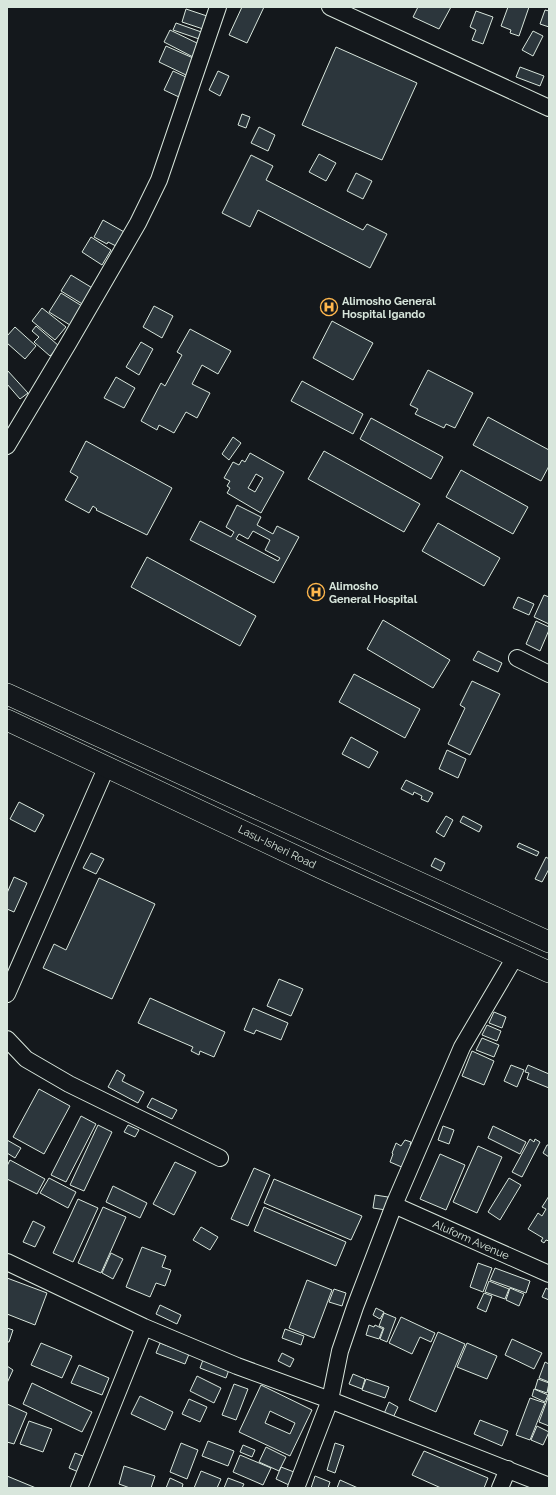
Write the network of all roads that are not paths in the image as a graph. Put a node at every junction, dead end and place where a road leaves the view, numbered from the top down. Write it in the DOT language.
graph roads {
  1 [pos="218,7"];
  2 [pos="330,7"];
  3 [pos="549,108"];
  4 [pos="7,446"];
  5 [pos="517,658"];
  6 [pos="549,674"];
  7 [pos="7,694"];
  8 [pos="7,720"];
  9 [pos="107,766"];
  10 [pos="549,942"];
  11 [pos="515,957"];
  12 [pos="549,972"];
  13 [pos="7,994"];
  14 [pos="9,1045"];
  15 [pos="220,1158"];
  16 [pos="394,1206"];
  17 [pos="7,1262"];
  18 [pos="549,1274"];
  19 [pos="144,1327"];
  20 [pos="330,1400"];
  21 [pos="508,1469"];
  22 [pos="549,1486"];
  23 [pos="79,1488"];
  24 [pos="296,1488"];
  25 [pos="500,1488"];
  1 -- 4 [label="street"];
  2 -- 3 [label="street"];
  5 -- 6 [label="street"];
  7 -- 10 [label="main road"];
  8 -- 9 [label="main road, Lasu-Isheri Road"];
  9 -- 11 [label="main road, Lasu-Isheri Road"];
  9 -- 13 [label="street"];
  11 -- 12 [label="main road, Lasu-Isheri Road"];
  11 -- 16 [label="street"];
  14 -- 15 [label="street"];
  16 -- 18 [label="street, Aluform Avenue"];
  16 -- 20 [label="street"];
  17 -- 19 [label="street"];
  19 -- 20 [label="street"];
  19 -- 23 [label="street"];
  20 -- 21 [label="street"];
  20 -- 24 [label="street"];
  21 -- 22 [label="street"];
  21 -- 25 [label="street"];
}
